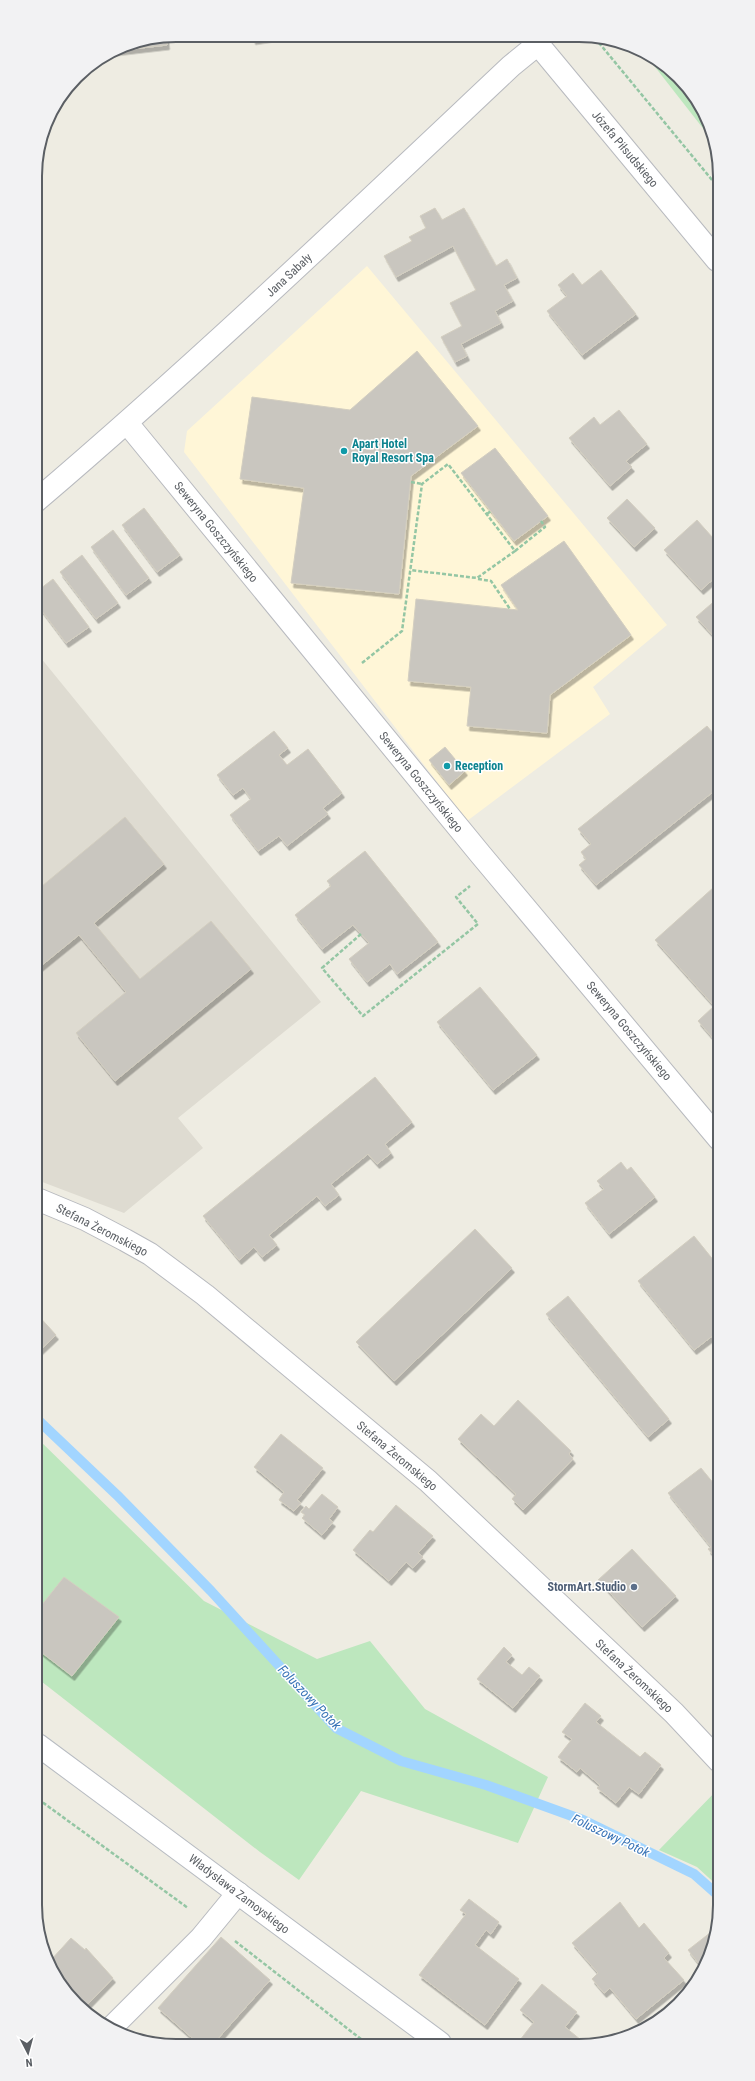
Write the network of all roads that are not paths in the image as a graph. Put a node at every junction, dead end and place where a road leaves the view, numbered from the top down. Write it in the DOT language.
graph roads {
  1 [pos="534,42"];
  2 [pos="536,42"];
  3 [pos="713,255"];
  4 [pos="127,423"];
  5 [pos="42,496"];
  6 [pos="713,1132"];
  7 [pos="42,1202"];
  8 [pos="42,1748"];
  9 [pos="713,1754"];
  10 [pos="238,1893"];
  11 [pos="115,2024"];
  12 [pos="435,2039"];
  1 -- 4 [label="street, Jana Sabały"];
  2 -- 3 [label="street, Józefa Piłsudskiego"];
  4 -- 5 [label="street, Jana Sabały"];
  4 -- 6 [label="street, Seweryna Goszczyńskiego"];
  7 -- 9 [label="street, Stefana Żeromskiego"];
  8 -- 10 [label="street, Władysława Zamoyskiego"];
  10 -- 11 [label="street"];
  10 -- 12 [label="street, Władysława Zamoyskiego"];
}
